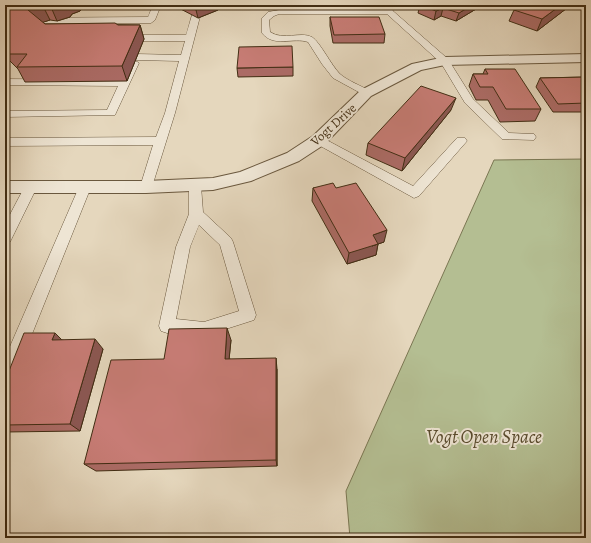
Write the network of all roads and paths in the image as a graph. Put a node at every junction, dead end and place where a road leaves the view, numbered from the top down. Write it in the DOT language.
graph roads {
  1 [pos="157,5"];
  2 [pos="199,5"];
  3 [pos="391,9"];
  4 [pos="5,21"];
  5 [pos="113,38"];
  6 [pos="190,38"];
  7 [pos="185,58"];
  8 [pos="586,58"];
  9 [pos="445,61"];
  10 [pos="5,82"];
  11 [pos="124,83"];
  12 [pos="366,93"];
  13 [pos="5,114"];
  14 [pos="530,137"];
  15 [pos="319,140"];
  16 [pos="160,141"];
  17 [pos="461,141"];
  18 [pos="6,144"];
  19 [pos="195,186"];
  20 [pos="5,187"];
  21 [pos="31,187"];
  22 [pos="85,187"];
  23 [pos="146,187"];
  24 [pos="196,214"];
  25 [pos="5,238"];
  26 [pos="5,380"];
  1 -- 4 [label="lane"];
  2 -- 6 [label="lane"];
  3 -- 9 [label="lane"];
  3 -- 12 [label="lane"];
  5 -- 6 [label="lane"];
  6 -- 7 [label="lane"];
  7 -- 11 [label="lane"];
  7 -- 16 [label="lane"];
  8 -- 9 [label="street, Vogt Drive"];
  9 -- 12 [label="street, Vogt Drive"];
  9 -- 14 [label="lane"];
  10 -- 11 [label="lane"];
  11 -- 13 [label="lane"];
  12 -- 15 [label="street, Vogt Drive"];
  15 -- 17 [label="lane"];
  15 -- 19 [label="street, Vogt Drive"];
  16 -- 18 [label="lane"];
  16 -- 23 [label="lane"];
  19 -- 23 [label="street, Vogt Drive"];
  19 -- 24 [label="lane"];
  20 -- 21 [label="street, Vogt Drive"];
  21 -- 22 [label="street, Vogt Drive"];
  21 -- 25 [label="lane"];
  22 -- 23 [label="street, Vogt Drive"];
  22 -- 26 [label="lane"];
  24 -- 24 [label="lane"];
}
